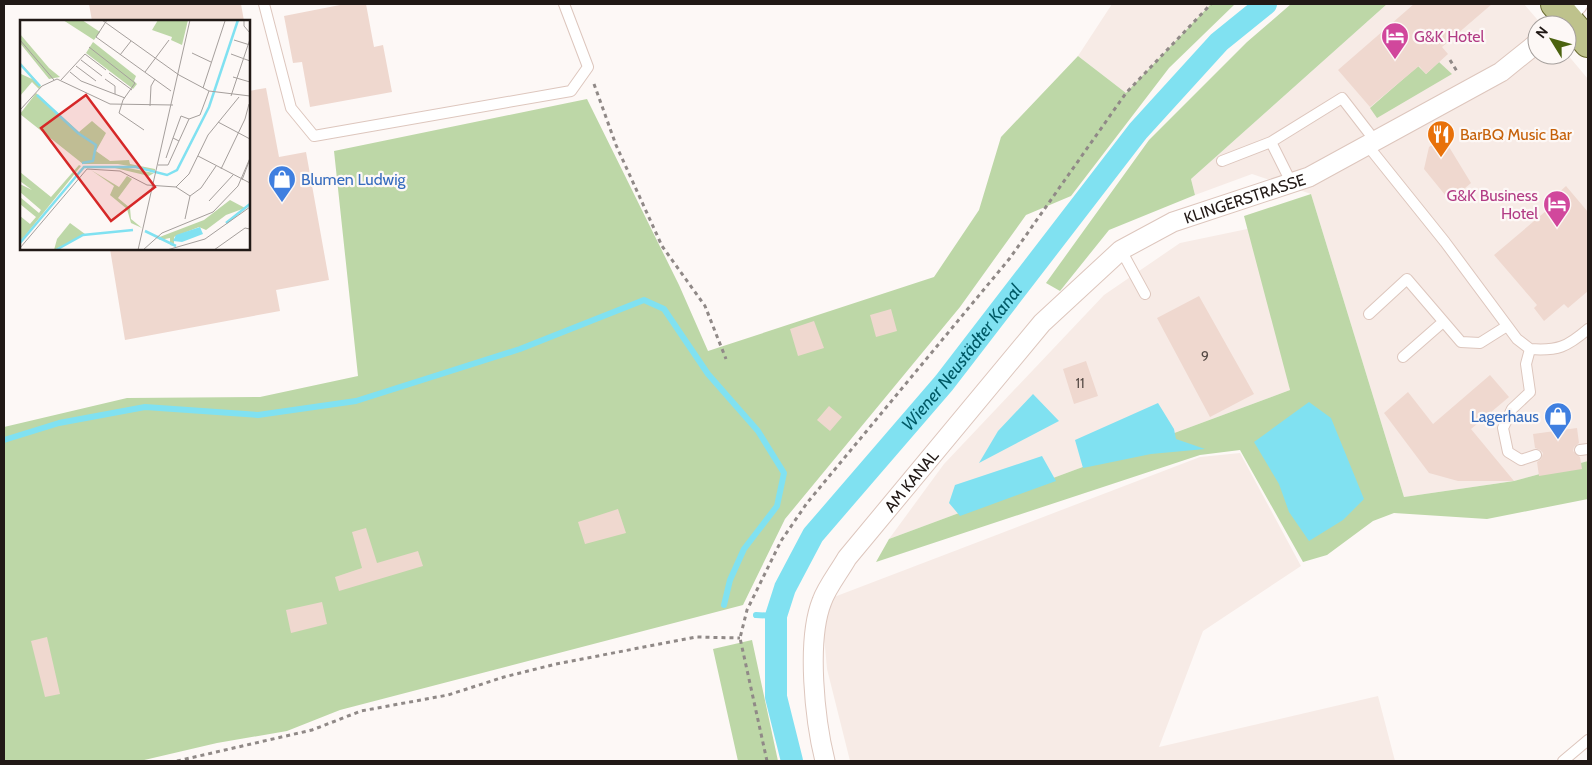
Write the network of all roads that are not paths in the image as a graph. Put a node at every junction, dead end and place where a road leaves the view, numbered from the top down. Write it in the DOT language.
graph roads {
  1 [pos="264,4"];
  2 [pos="564,4"];
  3 [pos="1565,13"];
  4 [pos="1588,42"];
  5 [pos="1527,51"];
  6 [pos="1271,142"];
  7 [pos="1372,144"];
  8 [pos="1222,161"];
  9 [pos="1292,184"];
  10 [pos="1121,250"];
  11 [pos="1145,294"];
  12 [pos="1369,314"];
  13 [pos="1443,322"];
  14 [pos="1507,326"];
  15 [pos="1588,329"];
  16 [pos="1530,349"];
  17 [pos="1403,358"];
  18 [pos="1536,455"];
  19 [pos="1588,740"];
  20 [pos="825,761"];
  21 [pos="1563,761"];
  1 -- 2 [label="lane"];
  3 -- 4 [label="main road"];
  5 -- 7 [label="street, KLINGERSTRASSE"];
  6 -- 7 [label="lane"];
  6 -- 8 [label="lane"];
  6 -- 9 [label="lane"];
  7 -- 9 [label="street, KLINGERSTRASSE"];
  7 -- 14 [label="lane"];
  9 -- 10 [label="street, KLINGERSTRASSE"];
  10 -- 11 [label="lane"];
  10 -- 20 [label="street, AM KANAL"];
  12 -- 13 [label="lane"];
  13 -- 14 [label="lane"];
  13 -- 17 [label="lane"];
  14 -- 16 [label="lane"];
  15 -- 16 [label="lane"];
  16 -- 18 [label="lane"];
  19 -- 21 [label="lane"];
}
